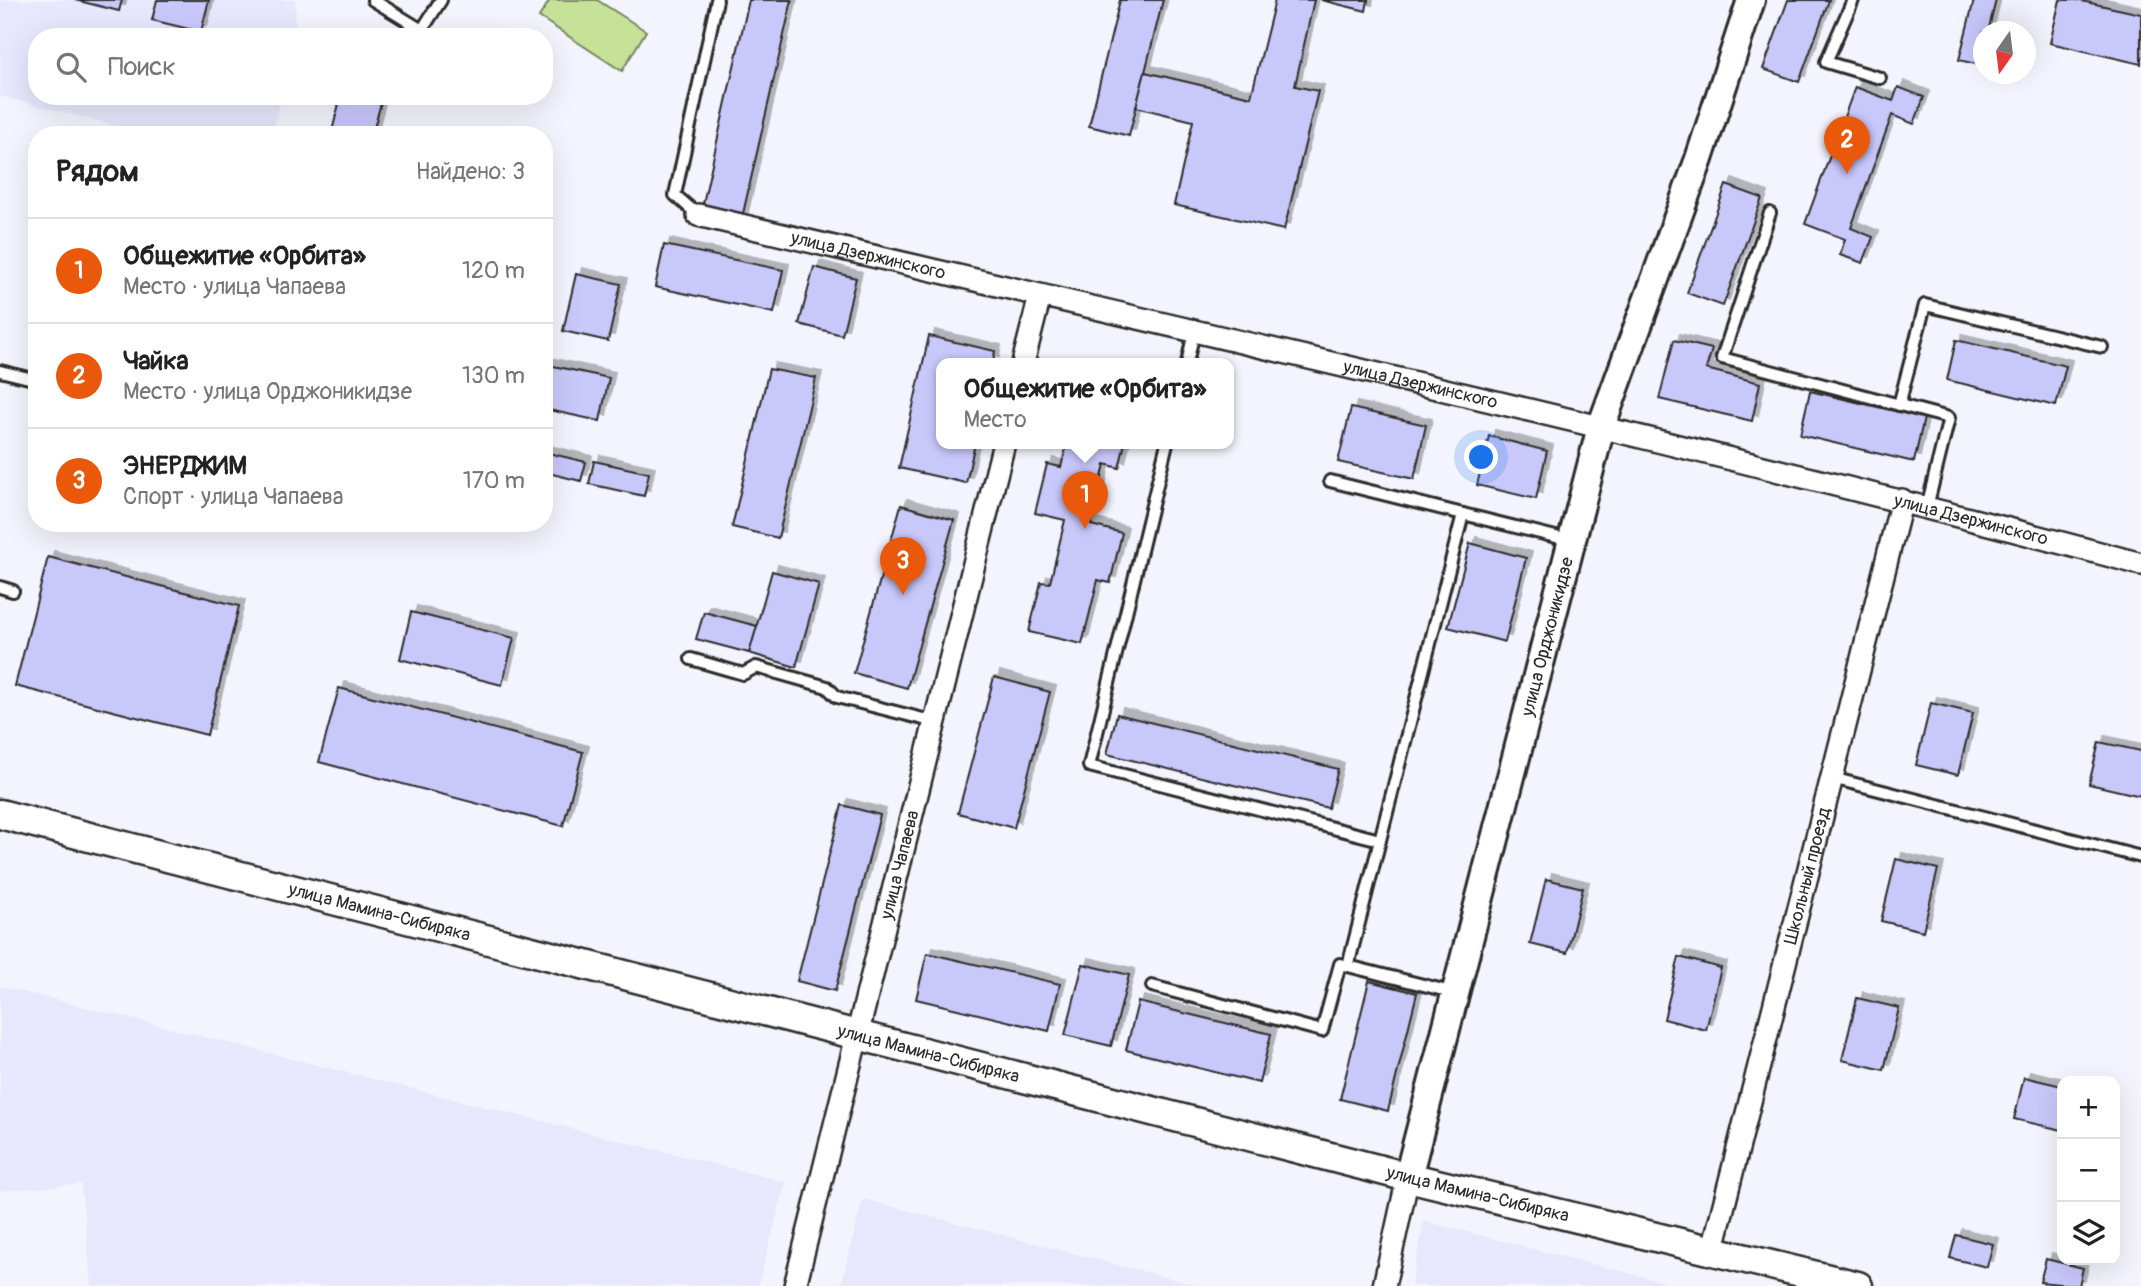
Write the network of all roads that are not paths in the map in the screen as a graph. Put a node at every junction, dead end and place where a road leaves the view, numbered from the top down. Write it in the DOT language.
graph roads {
  1 [pos="373,0"];
  2 [pos="441,0"];
  3 [pos="718,0"];
  4 [pos="1751,0"];
  5 [pos="1853,0"];
  6 [pos="419,28"];
  7 [pos="423,28"];
  8 [pos="1880,78"];
  9 [pos="1770,213"];
  10 [pos="698,215"];
  11 [pos="1040,296"];
  12 [pos="1194,332"];
  13 [pos="2102,347"];
  14 [pos="1024,358"];
  15 [pos="1187,358"];
  16 [pos="0,371"];
  17 [pos="28,378"];
  18 [pos="1899,405"];
  19 [pos="1601,427"];
  20 [pos="1003,449"];
  21 [pos="1166,449"];
  22 [pos="1330,481"];
  23 [pos="1902,500"];
  24 [pos="1927,506"];
  25 [pos="1463,514"];
  26 [pos="1572,541"];
  27 [pos="2141,564"];
  28 [pos="0,587"];
  29 [pos="12,591"];
  30 [pos="691,659"];
  31 [pos="935,722"];
  32 [pos="1832,778"];
  33 [pos="0,814"];
  34 [pos="1380,840"];
  35 [pos="2141,858"];
  36 [pos="1348,966"];
  37 [pos="1152,986"];
  38 [pos="1455,993"];
  39 [pos="858,1036"];
  40 [pos="1408,1177"];
  41 [pos="1712,1252"];
  42 [pos="795,1286"];
  43 [pos="1384,1286"];
  44 [pos="1858,1286"];
  1 -- 6 [label="lane"];
  2 -- 7 [label="lane"];
  3 -- 10 [label="lane"];
  4 -- 19 [label="street, улица Орджоникидзе"];
  5 -- 8 [label="lane"];
  9 -- 18 [label="lane"];
  10 -- 11 [label="street, улица Дзержинского"];
  11 -- 12 [label="street, улица Дзержинского"];
  11 -- 14 [label="street"];
  12 -- 15 [label="lane"];
  12 -- 19 [label="street, улица Дзержинского"];
  13 -- 18 [label="lane"];
  16 -- 17 [label="lane"];
  18 -- 24 [label="lane"];
  19 -- 23 [label="street, улица Дзержинского"];
  19 -- 26 [label="street, улица Орджоникидзе"];
  20 -- 31 [label="street, улица Чапаева"];
  21 -- 34 [label="lane"];
  22 -- 25 [label="lane"];
  23 -- 24 [label="street, улица Дзержинского"];
  23 -- 32 [label="street, Школьный проезд"];
  24 -- 27 [label="street, улица Дзержинского"];
  25 -- 26 [label="lane"];
  25 -- 34 [label="lane"];
  26 -- 38 [label="street, улица Орджоникидзе"];
  28 -- 29 [label="lane"];
  30 -- 31 [label="lane"];
  31 -- 39 [label="street, улица Чапаева"];
  32 -- 35 [label="lane"];
  32 -- 41 [label="street, Школьный проезд"];
  33 -- 39 [label="main road, улица Мамина-Сибиряка"];
  34 -- 36 [label="lane"];
  36 -- 37 [label="lane"];
  36 -- 38 [label="lane"];
  38 -- 40 [label="street, улица Орджоникидзе"];
  39 -- 40 [label="main road, улица Мамина-Сибиряка"];
  39 -- 42 [label="street, улица Чапаева"];
  40 -- 41 [label="main road, улица Мамина-Сибиряка"];
  40 -- 43 [label="street, улица Орджоникидзе"];
  41 -- 44 [label="main road, улица Мамина-Сибиряка"];
}
